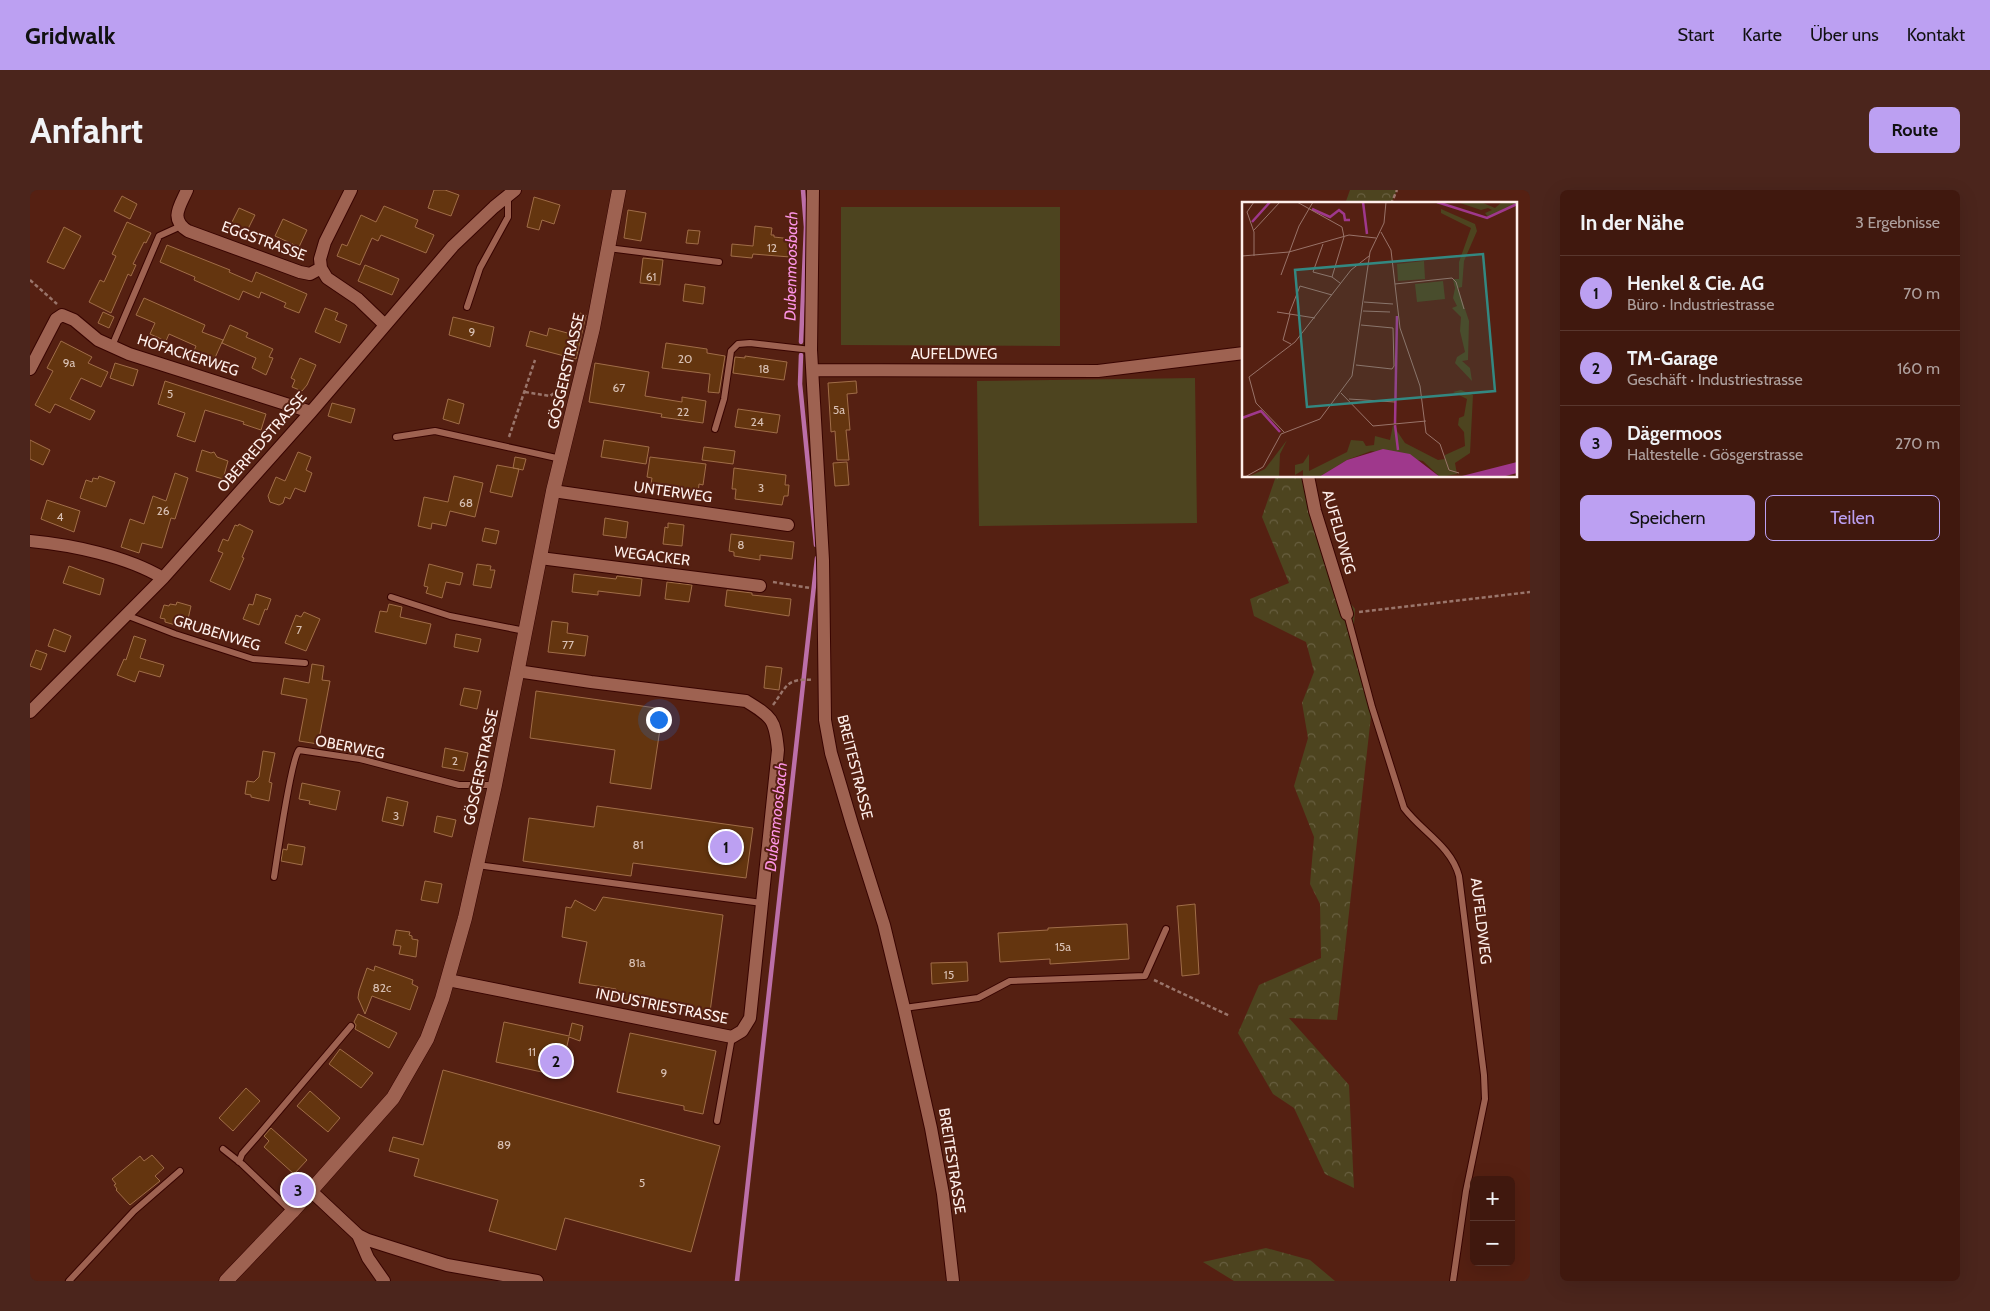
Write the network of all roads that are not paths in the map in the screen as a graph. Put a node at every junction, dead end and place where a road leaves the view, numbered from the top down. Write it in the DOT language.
graph roads {
  1 [pos="187,190"];
  2 [pos="351,190"];
  3 [pos="619,190"];
  4 [pos="812,190"];
  5 [pos="511,192"];
  6 [pos="181,226"];
  7 [pos="608,248"];
  8 [pos="719,262"];
  9 [pos="321,268"];
  10 [pos="467,307"];
  11 [pos="384,324"];
  12 [pos="112,346"];
  13 [pos="811,350"];
  14 [pos="1242,353"];
  15 [pos="30,369"];
  16 [pos="813,370"];
  17 [pos="311,412"];
  18 [pos="715,429"];
  19 [pos="396,437"];
  20 [pos="561,459"];
  21 [pos="1308,478"];
  22 [pos="553,491"];
  23 [pos="788,525"];
  24 [pos="30,541"];
  25 [pos="540,558"];
  26 [pos="163,578"];
  27 [pos="760,586"];
  28 [pos="391,597"];
  29 [pos="125,614"];
  30 [pos="1347,614"];
  31 [pos="525,631"];
  32 [pos="305,663"];
  33 [pos="518,671"];
  34 [pos="30,712"];
  35 [pos="495,785"];
  36 [pos="477,865"];
  37 [pos="274,877"];
  38 [pos="762,903"];
  39 [pos="1166,929"];
  40 [pos="448,980"];
  41 [pos="904,1008"];
  42 [pos="351,1026"];
  43 [pos="732,1037"];
  44 [pos="716,1121"];
  45 [pos="223,1150"];
  46 [pos="239,1162"];
  47 [pos="180,1171"];
  48 [pos="310,1190"];
  49 [pos="292,1212"];
  50 [pos="358,1235"];
  51 [pos="69,1281"];
  52 [pos="226,1281"];
  53 [pos="384,1281"];
  54 [pos="536,1281"];
  55 [pos="953,1281"];
  56 [pos="1453,1281"];
  1 -- 6 [label="street"];
  2 -- 9 [label="street"];
  3 -- 7 [label="main road, GÖSGERSTRASSE"];
  4 -- 13 [label="street, BREITESTRASSE"];
  5 -- 10 [label="lane"];
  5 -- 11 [label="street, OBERREDSTRASSE"];
  6 -- 9 [label="street, EGGSTRASSE"];
  6 -- 12 [label="lane"];
  7 -- 8 [label="lane"];
  7 -- 20 [label="main road, GÖSGERSTRASSE"];
  9 -- 11 [label="street, EGGSTRASSE"];
  11 -- 17 [label="street, OBERREDSTRASSE"];
  12 -- 15 [label="street, HOFACKERWEG"];
  12 -- 17 [label="street, HOFACKERWEG"];
  13 -- 16 [label="street, BREITESTRASSE"];
  13 -- 18 [label="lane"];
  14 -- 16 [label="street, AUFELDWEG"];
  16 -- 41 [label="street, BREITESTRASSE"];
  17 -- 26 [label="street, OBERREDSTRASSE"];
  19 -- 20 [label="lane"];
  20 -- 22 [label="main road, GÖSGERSTRASSE"];
  21 -- 30 [label="street, AUFELDWEG"];
  22 -- 23 [label="street, UNTERWEG"];
  22 -- 25 [label="main road, GÖSGERSTRASSE"];
  24 -- 26 [label="street"];
  25 -- 27 [label="street, WEGACKER"];
  25 -- 31 [label="main road, GÖSGERSTRASSE"];
  26 -- 29 [label="street, OBERREDSTRASSE"];
  28 -- 31 [label="lane"];
  29 -- 32 [label="lane, GRUBENWEG"];
  29 -- 34 [label="street, OBERREDSTRASSE"];
  30 -- 56 [label="lane, AUFELDWEG"];
  31 -- 33 [label="main road, GÖSGERSTRASSE"];
  33 -- 35 [label="main road, GÖSGERSTRASSE"];
  33 -- 38 [label="street, INDUSTRIESTRASSE"];
  35 -- 36 [label="main road, GÖSGERSTRASSE"];
  35 -- 37 [label="lane, OBERWEG"];
  36 -- 38 [label="lane"];
  36 -- 40 [label="main road, GÖSGERSTRASSE"];
  38 -- 43 [label="street, INDUSTRIESTRASSE"];
  39 -- 41 [label="lane"];
  40 -- 43 [label="street, INDUSTRIESTRASSE"];
  40 -- 48 [label="main road, GÖSGERSTRASSE"];
  41 -- 55 [label="street, BREITESTRASSE"];
  42 -- 46 [label="lane"];
  43 -- 44 [label="lane"];
  45 -- 46 [label="lane"];
  46 -- 49 [label="lane"];
  47 -- 51 [label="lane"];
  48 -- 49 [label="main road, GÖSGERSTRASSE"];
  48 -- 50 [label="street"];
  49 -- 52 [label="main road, GÖSGERSTRASSE"];
  50 -- 53 [label="street"];
  50 -- 54 [label="street"];
}
